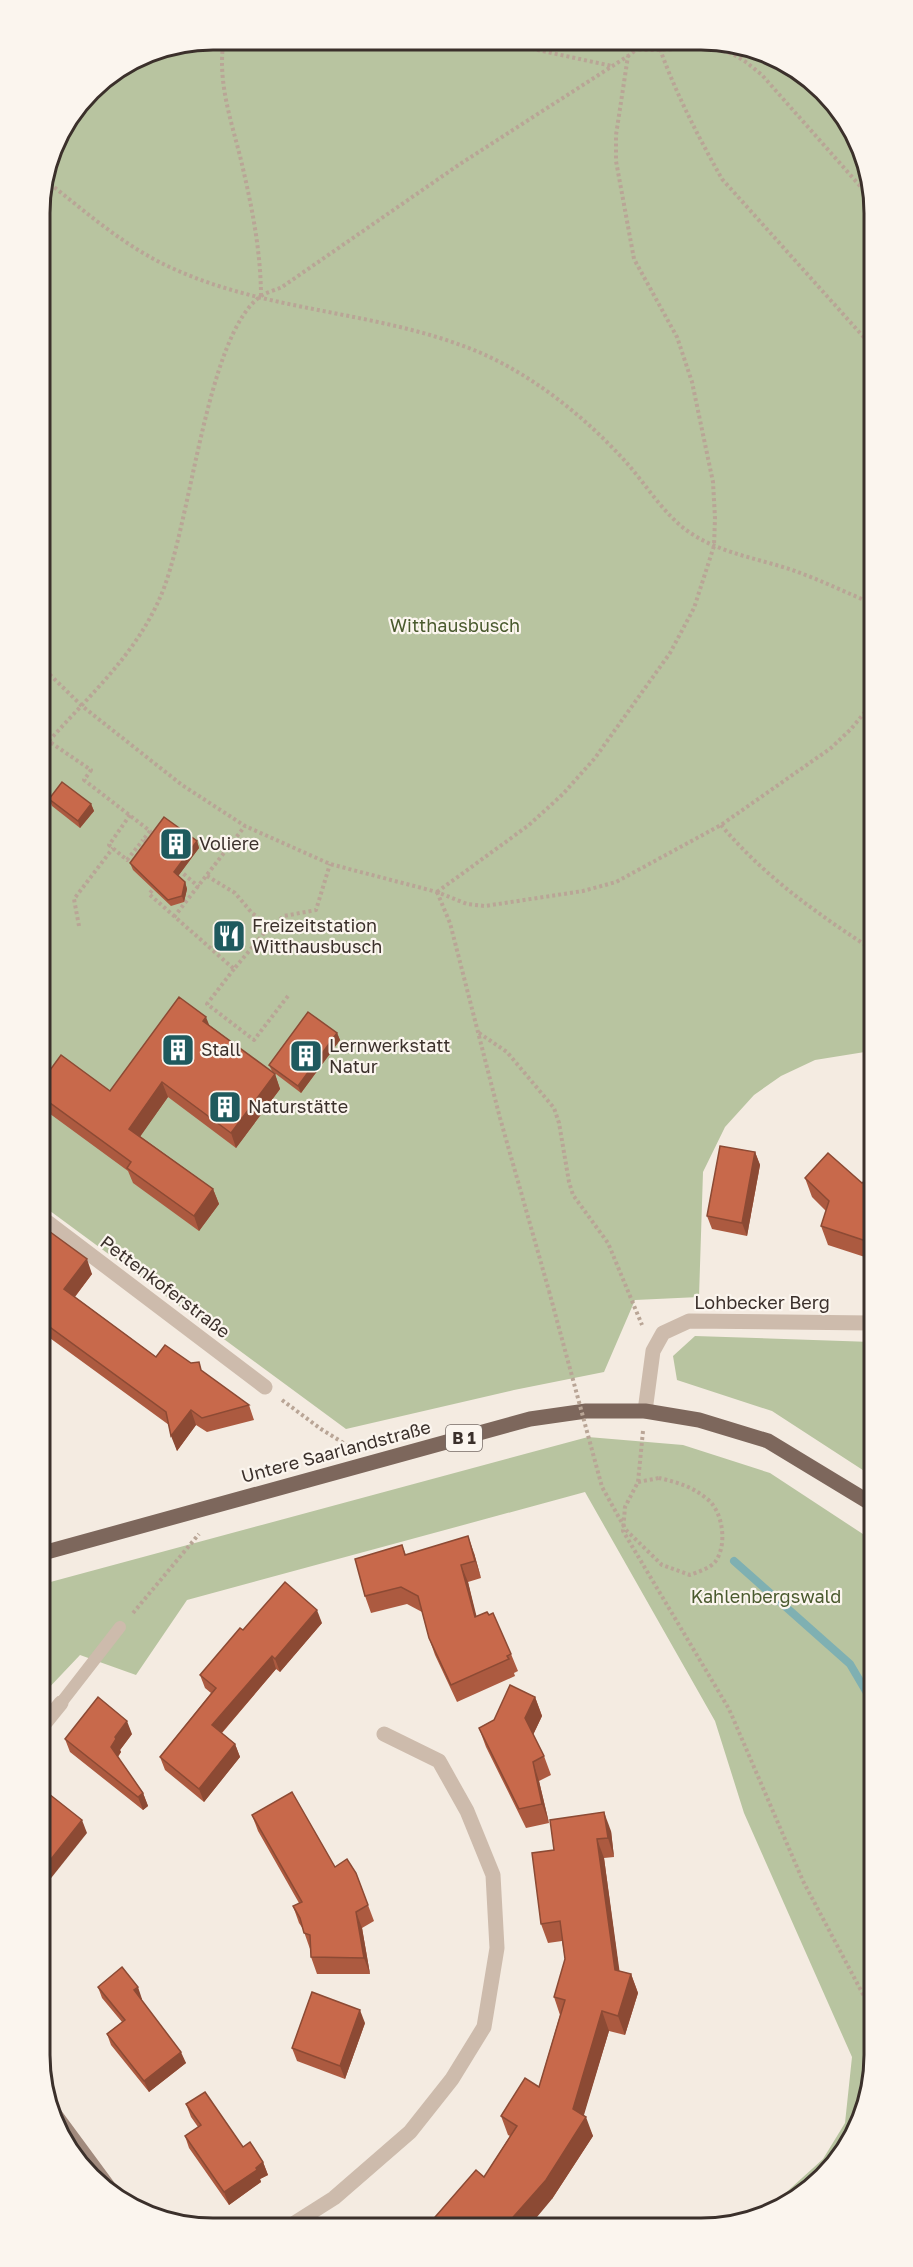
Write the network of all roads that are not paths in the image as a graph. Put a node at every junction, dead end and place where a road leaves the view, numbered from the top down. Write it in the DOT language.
graph roads {
  1 [pos="50,1224"];
  2 [pos="863,1323"];
  3 [pos="265,1387"];
  4 [pos="645,1411"];
  5 [pos="863,1499"];
  6 [pos="50,1551"];
  7 [pos="120,1627"];
  8 [pos="61,1703"];
  9 [pos="50,1717"];
  10 [pos="384,1734"];
  11 [pos="74,2140"];
  12 [pos="86,2157"];
  13 [pos="302,2218"];
  1 -- 3 [label="street, Pettenkoferstraße"];
  2 -- 4 [label="street, Lohbecker Berg"];
  4 -- 5 [label="main road, Untere Saarlandstraße / B 1"];
  4 -- 6 [label="main road, Untere Saarlandstraße / B 1"];
  7 -- 8 [label="lane"];
  8 -- 9 [label="street"];
  10 -- 13 [label="street"];
  11 -- 12 [label="main road"];
}
